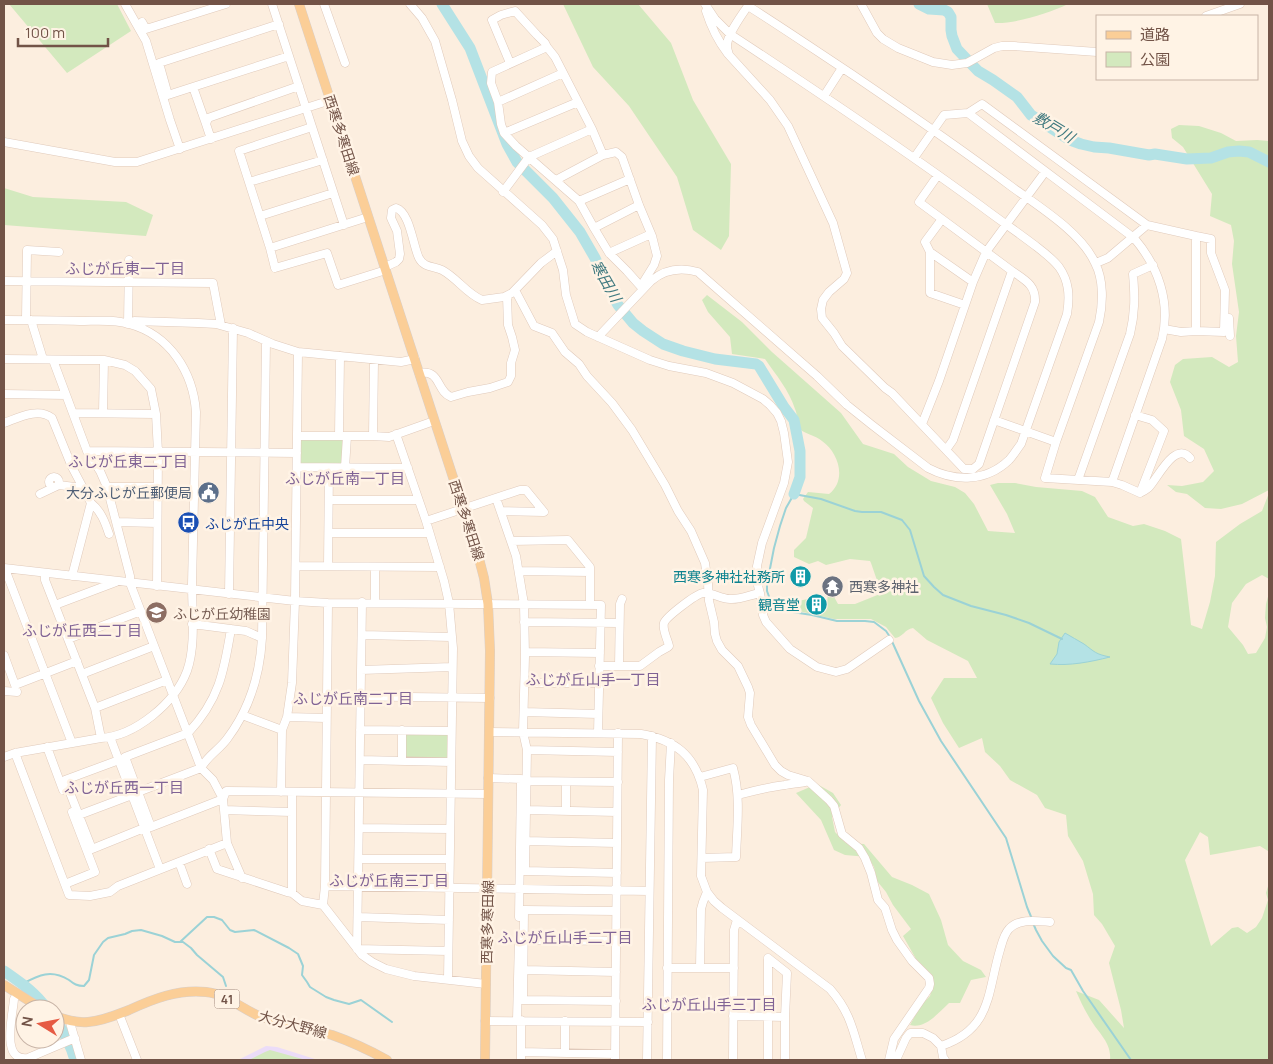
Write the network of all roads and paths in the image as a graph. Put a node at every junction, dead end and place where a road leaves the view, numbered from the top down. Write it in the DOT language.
graph roads {
  1 [pos="125,4"];
  2 [pos="131,4"];
  3 [pos="226,4"];
  4 [pos="272,4"];
  5 [pos="299,4"];
  6 [pos="324,4"];
  7 [pos="410,4"];
  8 [pos="704,4"];
  9 [pos="862,4"];
  10 [pos="1240,4"];
  11 [pos="749,5"];
  12 [pos="1209,15"];
  13 [pos="279,24"];
  14 [pos="730,34"];
  15 [pos="547,48"];
  16 [pos="1096,52"];
  17 [pos="729,55"];
  18 [pos="289,56"];
  19 [pos="345,63"];
  20 [pos="510,63"];
  21 [pos="842,68"];
  22 [pos="563,73"];
  23 [pos="299,86"];
  24 [pos="193,87"];
  25 [pos="824,96"];
  26 [pos="330,100"];
  27 [pos="498,102"];
  28 [pos="578,102"];
  29 [pos="306,108"];
  30 [pos="968,113"];
  31 [pos="206,124"];
  32 [pos="312,128"];
  33 [pos="592,129"];
  34 [pos="934,130"];
  35 [pos="504,133"];
  36 [pos="211,139"];
  37 [pos="4,142"];
  38 [pos="180,149"];
  39 [pos="602,155"];
  40 [pos="529,156"];
  41 [pos="914,158"];
  42 [pos="323,160"];
  43 [pos="1045,172"];
  44 [pos="938,174"];
  45 [pos="630,179"];
  46 [pos="556,180"];
  47 [pos="249,182"];
  48 [pos="503,192"];
  49 [pos="333,193"];
  50 [pos="1026,198"];
  51 [pos="579,201"];
  52 [pos="639,205"];
  53 [pos="260,216"];
  54 [pos="368,217"];
  55 [pos="942,219"];
  56 [pos="344,225"];
  57 [pos="1006,225"];
  58 [pos="1147,225"];
  59 [pos="594,228"];
  60 [pos="651,234"];
  61 [pos="1196,236"];
  62 [pos="1134,238"];
  63 [pos="270,248"];
  64 [pos="557,251"];
  65 [pos="60,252"];
  66 [pos="930,252"];
  67 [pos="986,252"];
  68 [pos="609,253"];
  69 [pos="129,260"];
  70 [pos="1096,263"];
  71 [pos="1153,265"];
  72 [pos="385,268"];
  73 [pos="1012,271"];
  74 [pos="4,281"];
  75 [pos="27,281"];
  76 [pos="129,282"];
  77 [pos="973,282"];
  78 [pos="642,288"];
  79 [pos="515,290"];
  80 [pos="1225,290"];
  81 [pos="507,296"];
  82 [pos="965,306"];
  83 [pos="4,320"];
  84 [pos="28,320"];
  85 [pos="128,324"];
  86 [pos="222,326"];
  87 [pos="233,328"];
  88 [pos="1164,329"];
  89 [pos="1196,331"];
  90 [pos="1230,336"];
  91 [pos="598,337"];
  92 [pos="266,341"];
  93 [pos="298,352"];
  94 [pos="340,356"];
  95 [pos="4,359"];
  96 [pos="414,359"];
  97 [pos="43,360"];
  98 [pos="53,360"];
  99 [pos="104,360"];
  100 [pos="374,360"];
  101 [pos="419,373"];
  102 [pos="4,394"];
  103 [pos="66,395"];
  104 [pos="73,413"];
  105 [pos="103,414"];
  106 [pos="156,414"];
  107 [pos="1135,415"];
  108 [pos="994,420"];
  109 [pos="434,421"];
  110 [pos="4,423"];
  111 [pos="922,424"];
  112 [pos="1026,431"];
  113 [pos="396,434"];
  114 [pos="298,436"];
  115 [pos="343,436"];
  116 [pos="373,436"];
  117 [pos="1056,442"];
  118 [pos="946,450"];
  119 [pos="87,451"];
  120 [pos="158,452"];
  121 [pos="194,452"];
  122 [pos="231,453"];
  123 [pos="265,453"];
  124 [pos="297,453"];
  125 [pos="1190,458"];
  126 [pos="297,468"];
  127 [pos="329,468"];
  128 [pos="345,468"];
  129 [pos="408,468"];
  130 [pos="1078,480"];
  131 [pos="1112,482"];
  132 [pos="108,487"];
  133 [pos="82,488"];
  134 [pos="158,488"];
  135 [pos="1140,493"];
  136 [pos="40,494"];
  137 [pos="496,498"];
  138 [pos="329,500"];
  139 [pos="418,500"];
  140 [pos="91,503"];
  141 [pos="463,509"];
  142 [pos="501,511"];
  143 [pos="426,521"];
  144 [pos="117,522"];
  145 [pos="157,523"];
  146 [pos="329,532"];
  147 [pos="429,533"];
  148 [pos="110,534"];
  149 [pos="511,541"];
  150 [pos="296,566"];
  151 [pos="328,566"];
  152 [pos="375,567"];
  153 [pos="440,567"];
  154 [pos="5,568"];
  155 [pos="519,571"];
  156 [pos="590,572"];
  157 [pos="45,573"];
  158 [pos="72,576"];
  159 [pos="118,581"];
  160 [pos="130,582"];
  161 [pos="157,586"];
  162 [pos="192,590"];
  163 [pos="760,593"];
  164 [pos="229,594"];
  165 [pos="708,594"];
  166 [pos="263,597"];
  167 [pos="622,598"];
  168 [pos="296,601"];
  169 [pos="328,602"];
  170 [pos="362,602"];
  171 [pos="375,602"];
  172 [pos="449,603"];
  173 [pos="55,604"];
  174 [pos="488,604"];
  175 [pos="524,604"];
  176 [pos="590,604"];
  177 [pos="141,611"];
  178 [pos="524,622"];
  179 [pos="600,623"];
  180 [pos="620,623"];
  181 [pos="192,624"];
  182 [pos="231,629"];
  183 [pos="362,635"];
  184 [pos="451,637"];
  185 [pos="262,638"];
  186 [pos="68,639"];
  187 [pos="889,640"];
  188 [pos="154,646"];
  189 [pos="525,652"];
  190 [pos="600,653"];
  191 [pos="4,655"];
  192 [pos="77,661"];
  193 [pos="599,666"];
  194 [pos="619,666"];
  195 [pos="452,667"];
  196 [pos="361,670"];
  197 [pos="45,673"];
  198 [pos="82,674"];
  199 [pos="167,680"];
  200 [pos="525,683"];
  201 [pos="599,683"];
  202 [pos="4,691"];
  203 [pos="17,692"];
  204 [pos="173,695"];
  205 [pos="327,696"];
  206 [pos="361,697"];
  207 [pos="452,698"];
  208 [pos="490,698"];
  209 [pos="95,708"];
  210 [pos="524,712"];
  211 [pos="598,714"];
  212 [pos="242,715"];
  213 [pos="287,717"];
  214 [pos="326,718"];
  215 [pos="282,730"];
  216 [pos="360,730"];
  217 [pos="402,730"];
  218 [pos="451,731"];
  219 [pos="489,732"];
  220 [pos="523,732"];
  221 [pos="188,733"];
  222 [pos="598,733"];
  223 [pos="618,733"];
  224 [pos="652,736"];
  225 [pos="110,737"];
  226 [pos="100,738"];
  227 [pos="72,743"];
  228 [pos="671,743"];
  229 [pos="47,747"];
  230 [pos="527,750"];
  231 [pos="618,752"];
  232 [pos="16,753"];
  233 [pos="4,758"];
  234 [pos="119,760"];
  235 [pos="360,760"];
  236 [pos="402,761"];
  237 [pos="451,762"];
  238 [pos="201,768"];
  239 [pos="700,777"];
  240 [pos="488,778"];
  241 [pos="526,781"];
  242 [pos="808,781"];
  243 [pos="566,782"];
  244 [pos="618,782"];
  245 [pos="281,792"];
  246 [pos="292,792"];
  247 [pos="326,792"];
  248 [pos="359,793"];
  249 [pos="135,794"];
  250 [pos="450,794"];
  251 [pos="488,794"];
  252 [pos="738,795"];
  253 [pos="223,799"];
  254 [pos="224,810"];
  255 [pos="526,810"];
  256 [pos="566,811"];
  257 [pos="292,812"];
  258 [pos="617,812"];
  259 [pos="79,815"];
  260 [pos="144,828"];
  261 [pos="359,828"];
  262 [pos="450,829"];
  263 [pos="525,841"];
  264 [pos="226,843"];
  265 [pos="617,843"];
  266 [pos="209,850"];
  267 [pos="702,858"];
  268 [pos="358,859"];
  269 [pos="450,859"];
  270 [pos="179,862"];
  271 [pos="160,869"];
  272 [pos="617,872"];
  273 [pos="242,878"];
  274 [pos="65,884"];
  275 [pos="188,884"];
  276 [pos="325,886"];
  277 [pos="358,887"];
  278 [pos="449,888"];
  279 [pos="487,888"];
  280 [pos="520,889"];
  281 [pos="617,890"];
  282 [pos="649,891"];
  283 [pos="707,892"];
  284 [pos="292,893"];
  285 [pos="323,905"];
  286 [pos="616,911"];
  287 [pos="358,917"];
  288 [pos="448,920"];
  289 [pos="737,920"];
  290 [pos="1050,922"];
  291 [pos="524,940"];
  292 [pos="616,941"];
  293 [pos="357,949"];
  294 [pos="448,951"];
  295 [pos="667,968"];
  296 [pos="700,968"];
  297 [pos="734,968"];
  298 [pos="524,970"];
  299 [pos="616,972"];
  300 [pos="448,980"];
  301 [pos="486,984"];
  302 [pos="4,985"];
  303 [pos="17,994"];
  304 [pos="25,999"];
  305 [pos="616,1001"];
  306 [pos="119,1014"];
  307 [pos="733,1016"];
  308 [pos="768,1017"];
  309 [pos="785,1017"];
  310 [pos="65,1018"];
  311 [pos="519,1020"];
  312 [pos="485,1021"];
  313 [pos="565,1021"];
  314 [pos="615,1021"];
  315 [pos="648,1022"];
  316 [pos="65,1023"];
  317 [pos="75,1038"];
  318 [pos="942,1046"];
  319 [pos="565,1053"];
  320 [pos="521,1056"];
  321 [pos="552,1057"];
  322 [pos="582,1057"];
  323 [pos="615,1057"];
  324 [pos="81,1060"];
  325 [pos="137,1060"];
  326 [pos="387,1060"];
  327 [pos="485,1060"];
  328 [pos="647,1060"];
  329 [pos="666,1060"];
  330 [pos="733,1060"];
  331 [pos="768,1060"];
  332 [pos="784,1060"];
  333 [pos="862,1060"];
  334 [pos="889,1060"];
  335 [pos="896,1060"];
  336 [pos="946,1060"];
  1 -- 38 [label="street"];
  2 -- 3 [label="street"];
  4 -- 13 [label="street"];
  5 -- 26 [label="main road, 西寒多寒田線"];
  6 -- 19 [label="street"];
  7 -- 48 [label="street"];
  8 -- 14 [label="street"];
  8 -- 17 [label="street"];
  9 -- 16 [label="street"];
  10 -- 12 [label="street"];
  11 -- 14 [label="street"];
  11 -- 21 [label="street"];
  13 -- 18 [label="street"];
  13 -- 24 [label="street"];
  14 -- 17 [label="street"];
  14 -- 25 [label="street"];
  15 -- 20 [label="street"];
  15 -- 20 [label="street"];
  15 -- 22 [label="street"];
  17 -- 111 [label="street"];
  18 -- 23 [label="street"];
  18 -- 24 [label="street"];
  20 -- 27 [label="street"];
  21 -- 25 [label="street"];
  21 -- 34 [label="street"];
  22 -- 27 [label="street"];
  22 -- 28 [label="street"];
  23 -- 29 [label="street"];
  23 -- 31 [label="street"];
  24 -- 31 [label="street"];
  25 -- 41 [label="street"];
  26 -- 29 [label="street"];
  26 -- 54 [label="main road, 西寒多寒田線"];
  27 -- 35 [label="street"];
  28 -- 33 [label="street"];
  28 -- 35 [label="street"];
  29 -- 32 [label="street"];
  29 -- 36 [label="street"];
  30 -- 34 [label="street"];
  30 -- 43 [label="street"];
  30 -- 58 [label="street"];
  31 -- 36 [label="street"];
  32 -- 42 [label="street"];
  32 -- 47 [label="street"];
  33 -- 39 [label="street"];
  33 -- 40 [label="street"];
  34 -- 41 [label="street"];
  34 -- 50 [label="street"];
  35 -- 40 [label="street"];
  36 -- 38 [label="street"];
  37 -- 38 [label="street"];
  39 -- 45 [label="street"];
  39 -- 46 [label="street"];
  40 -- 46 [label="street"];
  40 -- 48 [label="street"];
  41 -- 44 [label="street"];
  42 -- 47 [label="street"];
  42 -- 49 [label="street"];
  43 -- 50 [label="street"];
  43 -- 62 [label="street"];
  44 -- 55 [label="street"];
  44 -- 57 [label="street"];
  45 -- 51 [label="street"];
  45 -- 52 [label="street"];
  46 -- 51 [label="street"];
  47 -- 53 [label="street"];
  48 -- 64 [label="street"];
  49 -- 53 [label="street"];
  49 -- 56 [label="street"];
  50 -- 57 [label="street"];
  50 -- 70 [label="street"];
  51 -- 59 [label="street"];
  52 -- 59 [label="street"];
  52 -- 60 [label="street"];
  53 -- 63 [label="street"];
  54 -- 56 [label="street"];
  54 -- 72 [label="main road, 西寒多寒田線"];
  55 -- 66 [label="street"];
  55 -- 67 [label="street"];
  56 -- 63 [label="street"];
  57 -- 67 [label="street"];
  57 -- 112 [label="street"];
  58 -- 61 [label="street"];
  58 -- 62 [label="street"];
  59 -- 68 [label="street"];
  60 -- 68 [label="street"];
  60 -- 78 [label="street"];
  61 -- 80 [label="street"];
  61 -- 89 [label="street"];
  62 -- 70 [label="street"];
  62 -- 71 [label="street"];
  63 -- 72 [label="street"];
  64 -- 79 [label="street"];
  64 -- 91 [label="street"];
  65 -- 75 [label="street"];
  66 -- 77 [label="street"];
  66 -- 82 [label="street"];
  67 -- 73 [label="street"];
  67 -- 77 [label="street"];
  68 -- 78 [label="street"];
  69 -- 76 [label="street"];
  70 -- 117 [label="street"];
  71 -- 88 [label="street"];
  71 -- 130 [label="street"];
  72 -- 81 [label="street"];
  72 -- 96 [label="main road, 西寒多寒田線"];
  73 -- 108 [label="street"];
  73 -- 118 [label="street"];
  74 -- 75 [label="street"];
  75 -- 76 [label="street"];
  75 -- 84 [label="street"];
  76 -- 85 [label="street"];
  76 -- 86 [label="street"];
  77 -- 82 [label="street"];
  78 -- 91 [label="street"];
  78 -- 112 [label="street"];
  79 -- 81 [label="street"];
  79 -- 165 [label="street"];
  80 -- 89 [label="street"];
  80 -- 90 [label="street"];
  81 -- 101 [label="street"];
  82 -- 111 [label="street"];
  83 -- 84 [label="street"];
  84 -- 85 [label="street"];
  84 -- 97 [label="street"];
  85 -- 86 [label="street"];
  85 -- 121 [label="street"];
  86 -- 87 [label="street"];
  87 -- 92 [label="street"];
  87 -- 122 [label="street"];
  88 -- 89 [label="street"];
  88 -- 107 [label="street"];
  91 -- 163 [label="street"];
  92 -- 93 [label="street"];
  92 -- 123 [label="street"];
  93 -- 94 [label="street"];
  93 -- 114 [label="street"];
  94 -- 100 [label="street"];
  94 -- 115 [label="street"];
  95 -- 97 [label="street"];
  96 -- 100 [label="street"];
  96 -- 101 [label="main road, 西寒多寒田線"];
  97 -- 98 [label="street"];
  98 -- 99 [label="street"];
  98 -- 103 [label="street"];
  99 -- 105 [label="street"];
  99 -- 106 [label="street"];
  100 -- 116 [label="street"];
  101 -- 109 [label="main road, 西寒多寒田線"];
  102 -- 103 [label="street"];
  103 -- 104 [label="street"];
  104 -- 105 [label="street"];
  104 -- 119 [label="street"];
  105 -- 106 [label="street"];
  106 -- 120 [label="street"];
  107 -- 131 [label="street"];
  107 -- 135 [label="street"];
  108 -- 112 [label="street"];
  108 -- 118 [label="street"];
  109 -- 113 [label="street"];
  109 -- 141 [label="main road, 西寒多寒田線"];
  110 -- 133 [label="street"];
  111 -- 118 [label="street"];
  112 -- 117 [label="street"];
  113 -- 116 [label="street"];
  113 -- 129 [label="street"];
  114 -- 115 [label="street"];
  114 -- 124 [label="street"];
  115 -- 116 [label="street"];
  115 -- 128 [label="street"];
  117 -- 130 [label="street"];
  119 -- 120 [label="street"];
  119 -- 132 [label="street"];
  120 -- 121 [label="street"];
  120 -- 134 [label="street"];
  121 -- 122 [label="street"];
  121 -- 162 [label="street"];
  122 -- 123 [label="street"];
  122 -- 164 [label="street"];
  123 -- 124 [label="street"];
  123 -- 166 [label="street"];
  124 -- 126 [label="street"];
  125 -- 135 [label="street"];
  126 -- 127 [label="street"];
  126 -- 150 [label="street"];
  127 -- 128 [label="street"];
  127 -- 138 [label="street"];
  128 -- 129 [label="street"];
  129 -- 139 [label="street"];
  130 -- 131 [label="street"];
  131 -- 135 [label="street"];
  132 -- 134 [label="street"];
  132 -- 144 [label="street"];
  133 -- 136 [label="street"];
  133 -- 140 [label="street"];
  134 -- 145 [label="street"];
  137 -- 141 [label="street"];
  137 -- 142 [label="street"];
  137 -- 142 [label="street"];
  138 -- 139 [label="street"];
  138 -- 146 [label="street"];
  139 -- 143 [label="street"];
  140 -- 148 [label="street"];
  140 -- 158 [label="street"];
  141 -- 143 [label="street"];
  141 -- 174 [label="main road, 西寒多寒田線"];
  142 -- 149 [label="street"];
  143 -- 147 [label="street"];
  144 -- 145 [label="street"];
  144 -- 160 [label="street"];
  145 -- 161 [label="street"];
  146 -- 147 [label="street"];
  146 -- 151 [label="street"];
  147 -- 153 [label="street"];
  149 -- 155 [label="street"];
  149 -- 156 [label="street"];
  150 -- 151 [label="street"];
  150 -- 168 [label="street"];
  151 -- 152 [label="street"];
  152 -- 153 [label="street"];
  152 -- 171 [label="street"];
  153 -- 172 [label="street"];
  154 -- 157 [label="street"];
  154 -- 197 [label="street"];
  155 -- 156 [label="street"];
  155 -- 175 [label="street"];
  156 -- 176 [label="street"];
  157 -- 158 [label="street"];
  157 -- 173 [label="street"];
  158 -- 159 [label="street"];
  159 -- 160 [label="street"];
  159 -- 173 [label="street"];
  160 -- 161 [label="street"];
  160 -- 177 [label="street"];
  161 -- 162 [label="street"];
  162 -- 164 [label="street"];
  162 -- 181 [label="street"];
  163 -- 165 [label="street"];
  163 -- 187 [label="street"];
  164 -- 166 [label="street"];
  165 -- 194 [label="street"];
  165 -- 242 [label="street"];
  166 -- 168 [label="street"];
  166 -- 185 [label="street"];
  167 -- 180 [label="street"];
  168 -- 169 [label="street"];
  168 -- 213 [label="street"];
  169 -- 170 [label="street"];
  169 -- 205 [label="street"];
  170 -- 171 [label="street"];
  170 -- 183 [label="street"];
  171 -- 172 [label="street"];
  172 -- 174 [label="street"];
  172 -- 184 [label="street"];
  173 -- 186 [label="street"];
  174 -- 175 [label="street"];
  174 -- 208 [label="main road, 西寒多寒田線"];
  175 -- 176 [label="street"];
  175 -- 178 [label="street"];
  176 -- 179 [label="street"];
  177 -- 186 [label="street"];
  177 -- 188 [label="street"];
  178 -- 179 [label="street"];
  178 -- 189 [label="street"];
  179 -- 180 [label="street"];
  179 -- 190 [label="street"];
  180 -- 194 [label="street"];
  181 -- 182 [label="street"];
  181 -- 204 [label="street"];
  182 -- 185 [label="street"];
  182 -- 221 [label="street"];
  183 -- 184 [label="street"];
  183 -- 196 [label="street"];
  184 -- 195 [label="street"];
  185 -- 212 [label="street"];
  186 -- 192 [label="street"];
  188 -- 198 [label="street"];
  188 -- 199 [label="street"];
  189 -- 190 [label="street"];
  189 -- 200 [label="street"];
  190 -- 193 [label="street"];
  191 -- 197 [label="street"];
  192 -- 197 [label="street"];
  192 -- 198 [label="street"];
  193 -- 194 [label="street"];
  193 -- 201 [label="street"];
  195 -- 196 [label="street"];
  195 -- 207 [label="street"];
  196 -- 206 [label="street"];
  197 -- 227 [label="street"];
  198 -- 209 [label="street"];
  199 -- 204 [label="street"];
  199 -- 209 [label="street"];
  200 -- 201 [label="street"];
  200 -- 210 [label="street"];
  201 -- 211 [label="street"];
  202 -- 203 [label="street"];
  204 -- 221 [label="street"];
  204 -- 225 [label="street"];
  205 -- 206 [label="street"];
  205 -- 214 [label="street"];
  206 -- 207 [label="street"];
  206 -- 216 [label="street"];
  207 -- 208 [label="street"];
  207 -- 218 [label="street"];
  208 -- 219 [label="main road, 西寒多寒田線"];
  209 -- 226 [label="street"];
  210 -- 211 [label="street"];
  210 -- 220 [label="street"];
  211 -- 222 [label="street"];
  212 -- 215 [label="street"];
  212 -- 238 [label="street"];
  213 -- 214 [label="street"];
  213 -- 215 [label="street"];
  214 -- 247 [label="street"];
  215 -- 245 [label="street"];
  216 -- 217 [label="street"];
  216 -- 235 [label="street"];
  217 -- 218 [label="street"];
  217 -- 236 [label="street"];
  218 -- 237 [label="street"];
  219 -- 220 [label="street"];
  219 -- 240 [label="main road, 西寒多寒田線"];
  220 -- 222 [label="street"];
  220 -- 230 [label="street"];
  221 -- 238 [label="street"];
  221 -- 249 [label="street"];
  222 -- 223 [label="street"];
  223 -- 224 [label="street"];
  223 -- 231 [label="street"];
  224 -- 228 [label="street"];
  224 -- 282 [label="street"];
  225 -- 226 [label="street"];
  225 -- 234 [label="street"];
  226 -- 227 [label="street"];
  227 -- 229 [label="street"];
  228 -- 239 [label="street"];
  228 -- 295 [label="street"];
  229 -- 232 [label="street"];
  229 -- 274 [label="street"];
  230 -- 231 [label="street"];
  230 -- 241 [label="street"];
  231 -- 244 [label="street"];
  232 -- 233 [label="street"];
  232 -- 274 [label="street"];
  234 -- 249 [label="street"];
  234 -- 259 [label="street"];
  235 -- 236 [label="street"];
  235 -- 248 [label="street"];
  236 -- 237 [label="street"];
  237 -- 250 [label="street"];
  238 -- 249 [label="street"];
  238 -- 253 [label="street"];
  239 -- 252 [label="street"];
  239 -- 267 [label="street"];
  240 -- 251 [label="main road, 西寒多寒田線"];
  240 -- 280 [label="street"];
  241 -- 243 [label="street"];
  241 -- 255 [label="street"];
  242 -- 252 [label="street"];
  242 -- 334 [label="street"];
  243 -- 244 [label="street"];
  243 -- 256 [label="street"];
  244 -- 258 [label="street"];
  245 -- 246 [label="street"];
  245 -- 253 [label="street"];
  246 -- 247 [label="street"];
  246 -- 257 [label="street"];
  247 -- 248 [label="street"];
  247 -- 276 [label="street"];
  248 -- 250 [label="street"];
  248 -- 261 [label="street"];
  249 -- 253 [label="street"];
  249 -- 259 [label="street"];
  249 -- 260 [label="street"];
  250 -- 251 [label="street"];
  250 -- 262 [label="street"];
  251 -- 279 [label="main road, 西寒多寒田線"];
  252 -- 267 [label="street"];
  253 -- 254 [label="street"];
  254 -- 257 [label="street"];
  254 -- 264 [label="street"];
  255 -- 256 [label="street"];
  255 -- 263 [label="street"];
  256 -- 258 [label="street"];
  257 -- 284 [label="street"];
  258 -- 265 [label="street"];
  259 -- 260 [label="street"];
  260 -- 271 [label="street"];
  261 -- 262 [label="street"];
  261 -- 268 [label="street"];
  262 -- 269 [label="street"];
  263 -- 265 [label="street"];
  263 -- 272 [label="street"];
  264 -- 266 [label="street"];
  264 -- 273 [label="street"];
  265 -- 272 [label="street"];
  266 -- 270 [label="street"];
  266 -- 273 [label="street"];
  267 -- 283 [label="street"];
  268 -- 269 [label="street"];
  268 -- 277 [label="street"];
  269 -- 278 [label="street"];
  270 -- 271 [label="street"];
  270 -- 275 [label="street"];
  271 -- 274 [label="street"];
  272 -- 281 [label="street"];
  273 -- 284 [label="street"];
  276 -- 277 [label="street"];
  276 -- 285 [label="street"];
  277 -- 278 [label="street"];
  277 -- 287 [label="street"];
  278 -- 279 [label="street"];
  278 -- 288 [label="street"];
  279 -- 280 [label="street"];
  279 -- 301 [label="main road, 西寒多寒田線"];
  280 -- 281 [label="street"];
  280 -- 311 [label="street"];
  281 -- 282 [label="street"];
  281 -- 286 [label="street"];
  282 -- 315 [label="street"];
  283 -- 289 [label="street"];
  283 -- 296 [label="street"];
  284 -- 285 [label="street"];
  285 -- 293 [label="street"];
  286 -- 291 [label="street"];
  286 -- 292 [label="street"];
  287 -- 288 [label="street"];
  287 -- 293 [label="street"];
  288 -- 294 [label="street"];
  289 -- 297 [label="street"];
  289 -- 333 [label="street"];
  290 -- 318 [label="street"];
  291 -- 292 [label="street"];
  291 -- 298 [label="street"];
  292 -- 299 [label="street"];
  293 -- 294 [label="street"];
  293 -- 300 [label="street"];
  294 -- 300 [label="street"];
  295 -- 296 [label="street"];
  295 -- 329 [label="street"];
  296 -- 297 [label="street"];
  297 -- 307 [label="street"];
  298 -- 299 [label="street"];
  298 -- 305 [label="street"];
  299 -- 305 [label="street"];
  300 -- 301 [label="street"];
  301 -- 312 [label="main road, 西寒多寒田線"];
  302 -- 303 [label="main road"];
  303 -- 304 [label="main road"];
  303 -- 317 [label="street"];
  305 -- 314 [label="street"];
  306 -- 310 [label="main road, 大分大野線 / 41"];
  306 -- 325 [label="street"];
  306 -- 326 [label="main road, 大分大野線 / 41"];
  307 -- 308 [label="street"];
  307 -- 330 [label="street"];
  308 -- 309 [label="street"];
  308 -- 309 [label="street"];
  308 -- 331 [label="street"];
  309 -- 332 [label="street"];
  311 -- 312 [label="street"];
  311 -- 313 [label="street"];
  311 -- 320 [label="street"];
  312 -- 327 [label="main road, 西寒多寒田線"];
  313 -- 314 [label="street"];
  313 -- 319 [label="street"];
  314 -- 315 [label="street"];
  314 -- 323 [label="street"];
  315 -- 328 [label="street"];
  316 -- 317 [label="street"];
  317 -- 324 [label="street"];
  318 -- 335 [label="street"];
  318 -- 336 [label="street"];
  319 -- 321 [label="street"];
  319 -- 322 [label="street"];
  320 -- 321 [label="street"];
  322 -- 323 [label="street"];
}
